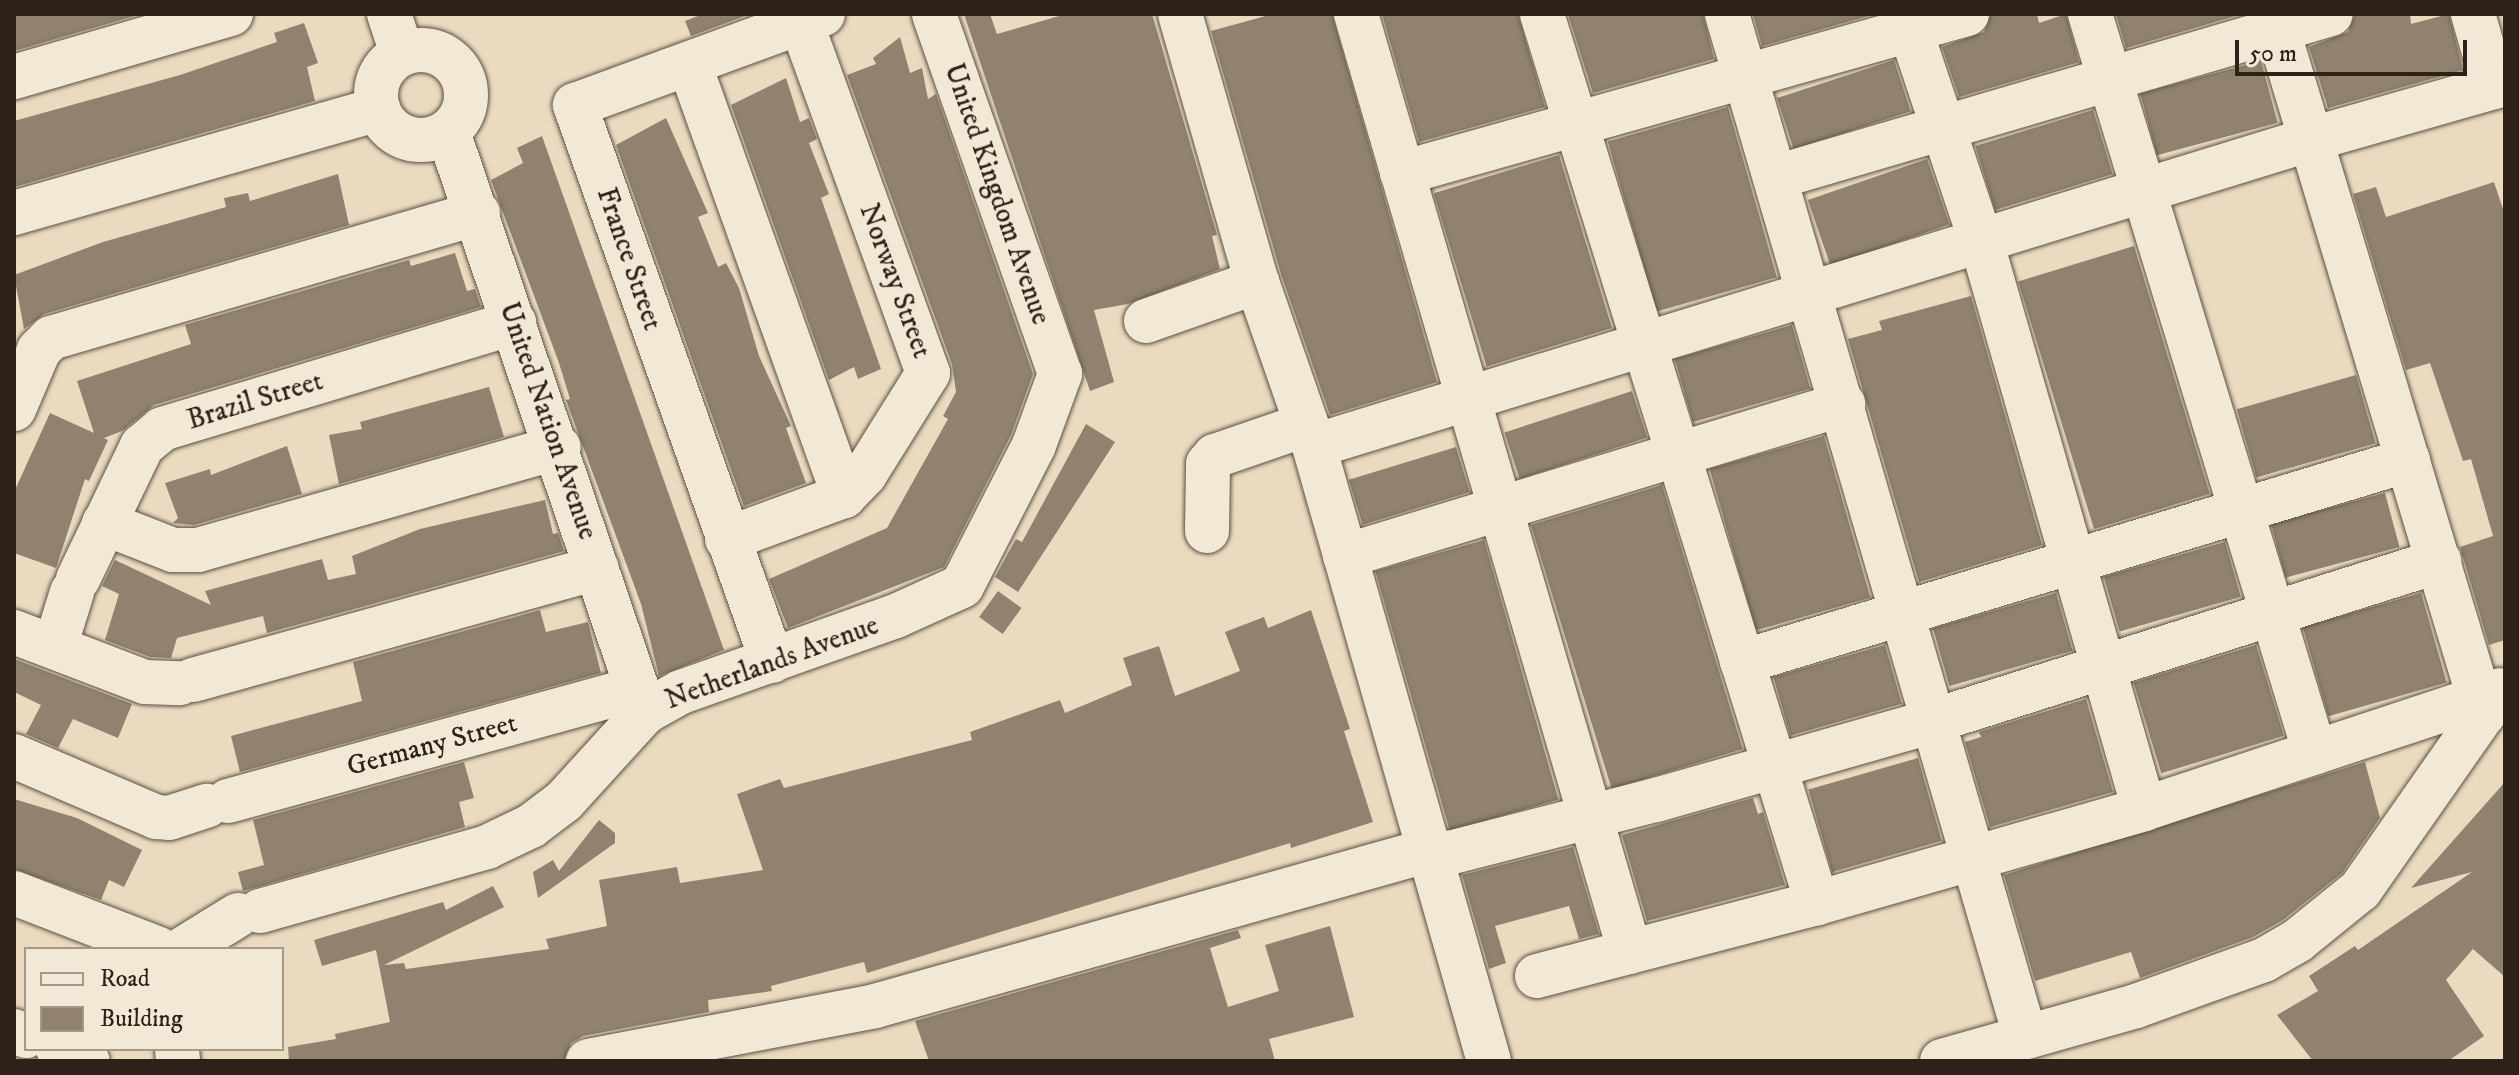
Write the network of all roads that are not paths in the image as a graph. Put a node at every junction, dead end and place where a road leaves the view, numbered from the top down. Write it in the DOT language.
graph roads {
  1 [pos="231,14"];
  2 [pos="934,14"];
  3 [pos="1356,14"];
  4 [pos="1542,14"];
  5 [pos="1727,14"];
  6 [pos="1967,14"];
  7 [pos="2090,14"];
  8 [pos="2331,14"];
  9 [pos="2473,14"];
  10 [pos="1185,15"];
  11 [pos="812,18"];
  12 [pos="1908,23"];
  13 [pos="2275,23"];
  14 [pos="396,33"];
  15 [pos="690,66"];
  16 [pos="1745,75"];
  17 [pos="14,77"];
  18 [pos="2111,81"];
  19 [pos="2499,86"];
  20 [pos="378,109"];
  21 [pos="1576,122"];
  22 [pos="448,132"];
  23 [pos="1941,133"];
  24 [pos="2308,140"];
  25 [pos="1402,173"];
  26 [pos="1776,177"];
  27 [pos="2142,194"];
  28 [pos="14,213"];
  29 [pos="478,213"];
  30 [pos="1982,244"];
  31 [pos="1257,282"];
  32 [pos="1810,292"];
  33 [pos="1146,321"];
  34 [pos="514,323"];
  35 [pos="1645,342"];
  36 [pos="1060,374"];
  37 [pos="1469,399"];
  38 [pos="1843,404"];
  39 [pos="14,409"];
  40 [pos="1310,436"];
  41 [pos="559,447"];
  42 [pos="1678,453"];
  43 [pos="2408,460"];
  44 [pos="844,496"];
  45 [pos="1501,509"];
  46 [pos="2242,512"];
  47 [pos="104,523"];
  48 [pos="1207,531"];
  49 [pos="727,539"];
  50 [pos="1345,556"];
  51 [pos="2439,561"];
  52 [pos="2072,566"];
  53 [pos="597,568"];
  54 [pos="1904,611"];
  55 [pos="2273,612"];
  56 [pos="14,632"];
  57 [pos="55,647"];
  58 [pos="772,661"];
  59 [pos="1742,662"];
  60 [pos="2103,666"];
  61 [pos="2490,698"];
  62 [pos="640,700"];
  63 [pos="1936,720"];
  64 [pos="2315,753"];
  65 [pos="14,756"];
  66 [pos="1774,765"];
  67 [pos="2144,809"];
  68 [pos="1590,815"];
  69 [pos="1426,851"];
  70 [pos="1977,857"];
  71 [pos="14,893"];
  72 [pos="1817,903"];
  73 [pos="154,947"];
  74 [pos="187,947"];
  75 [pos="1630,952"];
  76 [pos="1537,976"];
  77 [pos="2025,1036"];
  78 [pos="63,1051"];
  79 [pos="88,1061"];
  80 [pos="588,1061"];
  81 [pos="1489,1061"];
  82 [pos="1942,1061"];
  1 -- 17 [label="street"];
  2 -- 36 [label="street, United Kingdom Avenue"];
  3 -- 25 [label="street"];
  4 -- 21 [label="street"];
  5 -- 16 [label="street"];
  6 -- 12 [label="street"];
  7 -- 18 [label="street"];
  8 -- 13 [label="street"];
  9 -- 19 [label="street"];
  10 -- 31 [label="street"];
  11 -- 15 [label="street, France Street"];
  11 -- 44 [label="street, Norway Street"];
  12 -- 16 [label="street"];
  12 -- 23 [label="street"];
  13 -- 18 [label="street"];
  13 -- 24 [label="street"];
  14 -- 20 [label="street"];
  14 -- 22 [label="street"];
  15 -- 44 [label="street"];
  15 -- 49 [label="street, France Street"];
  16 -- 21 [label="street"];
  16 -- 26 [label="street"];
  18 -- 23 [label="street"];
  18 -- 27 [label="street"];
  19 -- 24 [label="street"];
  20 -- 22 [label="street"];
  20 -- 28 [label="street"];
  21 -- 25 [label="street"];
  21 -- 35 [label="street"];
  22 -- 29 [label="street, United Nation Avenue"];
  23 -- 26 [label="street"];
  23 -- 30 [label="street"];
  24 -- 27 [label="street"];
  24 -- 43 [label="street"];
  25 -- 37 [label="street"];
  26 -- 32 [label="street"];
  27 -- 30 [label="street"];
  27 -- 46 [label="street"];
  29 -- 34 [label="street, United Nation Avenue"];
  29 -- 39 [label="street"];
  30 -- 32 [label="street"];
  30 -- 52 [label="street"];
  31 -- 33 [label="street"];
  31 -- 40 [label="street"];
  32 -- 35 [label="street"];
  32 -- 38 [label="street"];
  34 -- 41 [label="street, United Nation Avenue"];
  34 -- 47 [label="street, Brazil Street"];
  35 -- 37 [label="street"];
  35 -- 42 [label="street"];
  36 -- 58 [label="street, Netherlands Avenue"];
  37 -- 40 [label="street"];
  37 -- 45 [label="street"];
  38 -- 42 [label="street"];
  38 -- 54 [label="street"];
  40 -- 48 [label="street"];
  40 -- 50 [label="street"];
  41 -- 47 [label="street"];
  41 -- 53 [label="street, United Nation Avenue"];
  42 -- 45 [label="street"];
  42 -- 59 [label="street"];
  43 -- 46 [label="street"];
  43 -- 51 [label="street"];
  44 -- 49 [label="street, Norway Street"];
  45 -- 50 [label="street"];
  45 -- 68 [label="street"];
  46 -- 52 [label="street"];
  46 -- 55 [label="street"];
  47 -- 57 [label="street, Brazil Street"];
  49 -- 58 [label="street, France Street"];
  50 -- 69 [label="street"];
  51 -- 55 [label="street"];
  51 -- 61 [label="street"];
  52 -- 54 [label="street"];
  52 -- 60 [label="street"];
  53 -- 57 [label="street"];
  53 -- 62 [label="street, United Nation Avenue"];
  54 -- 59 [label="street"];
  54 -- 63 [label="street"];
  55 -- 60 [label="street"];
  55 -- 64 [label="street"];
  56 -- 57 [label="street"];
  58 -- 62 [label="street, Netherlands Avenue"];
  59 -- 66 [label="street"];
  60 -- 63 [label="street"];
  60 -- 67 [label="street"];
  61 -- 64 [label="street"];
  61 -- 77 [label="street"];
  62 -- 65 [label="street, Germany Street"];
  62 -- 74 [label="street, Netherlands Avenue"];
  63 -- 66 [label="street"];
  63 -- 70 [label="street"];
  64 -- 67 [label="street"];
  66 -- 68 [label="street"];
  66 -- 72 [label="street"];
  67 -- 70 [label="street"];
  68 -- 69 [label="street"];
  68 -- 75 [label="street"];
  69 -- 80 [label="street"];
  69 -- 81 [label="street"];
  70 -- 72 [label="street"];
  70 -- 77 [label="street"];
  71 -- 73 [label="street"];
  72 -- 75 [label="street"];
  75 -- 76 [label="street"];
  77 -- 82 [label="street"];
  78 -- 79 [label="street"];
}
